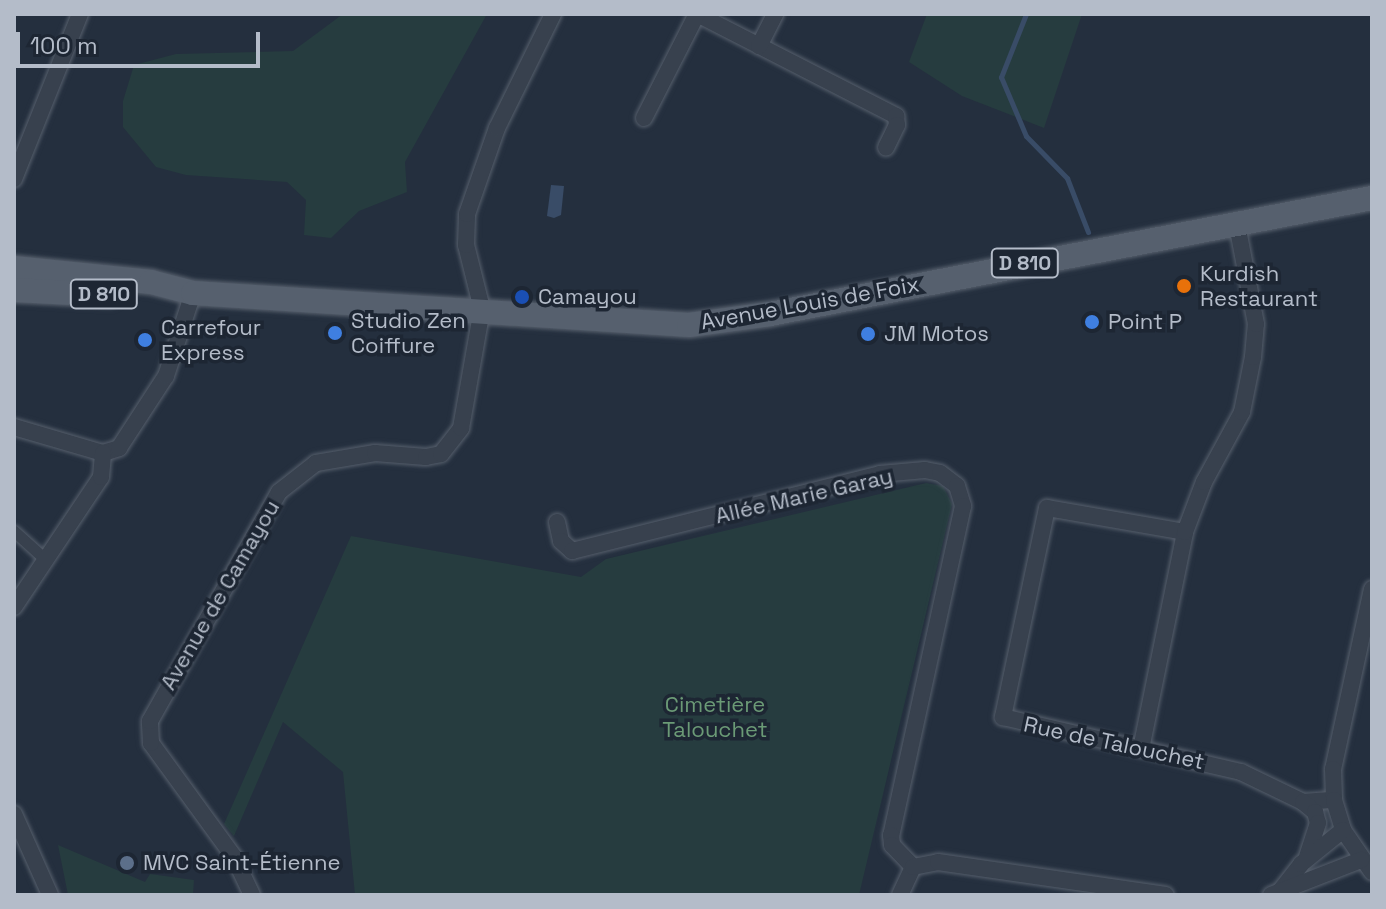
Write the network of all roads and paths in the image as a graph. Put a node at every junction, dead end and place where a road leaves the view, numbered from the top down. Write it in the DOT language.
graph roads {
  1 [pos="80,14"];
  2 [pos="553,14"];
  3 [pos="697,14"];
  4 [pos="775,14"];
  5 [pos="759,46"];
  6 [pos="644,118"];
  7 [pos="886,148"];
  8 [pos="14,179"];
  9 [pos="1372,198"];
  10 [pos="1237,224"];
  11 [pos="14,268"];
  12 [pos="14,290"];
  13 [pos="193,293"];
  14 [pos="482,309"];
  15 [pos="14,427"];
  16 [pos="103,453"];
  17 [pos="557,522"];
  18 [pos="14,531"];
  19 [pos="1185,532"];
  20 [pos="46,560"];
  21 [pos="1372,589"];
  22 [pos="14,607"];
  23 [pos="1141,749"];
  24 [pos="1334,800"];
  25 [pos="1303,802"];
  26 [pos="14,814"];
  27 [pos="1343,830"];
  28 [pos="1307,859"];
  29 [pos="1366,866"];
  30 [pos="913,867"];
  31 [pos="1276,893"];
  32 [pos="50,895"];
  33 [pos="252,895"];
  34 [pos="900,895"];
  35 [pos="1166,895"];
  1 -- 8 [label="street"];
  2 -- 14 [label="street"];
  3 -- 5 [label="street"];
  3 -- 6 [label="street"];
  4 -- 5 [label="street"];
  5 -- 7 [label="street"];
  9 -- 10 [label="main road, Avenue Louis de Foix / D 810"];
  10 -- 14 [label="main road, Avenue Louis de Foix / D 810"];
  10 -- 19 [label="street"];
  11 -- 13 [label="main road, Avenue Louis de Foix"];
  12 -- 13 [label="main road, Avenue Louis de Foix / D 810"];
  13 -- 14 [label="main road, Avenue Louis de Foix / D 810"];
  13 -- 16 [label="street"];
  14 -- 33 [label="street, Avenue de Camayou"];
  15 -- 16 [label="street"];
  16 -- 20 [label="street"];
  17 -- 30 [label="street, Allée Marie Garay"];
  18 -- 20 [label="street"];
  19 -- 23 [label="street"];
  19 -- 23 [label="street, Rue de Talouchet"];
  20 -- 22 [label="street"];
  21 -- 24 [label="street"];
  23 -- 25 [label="street, Rue de Talouchet"];
  24 -- 25 [label="street, Rue de Talouchet"];
  24 -- 27 [label="street"];
  25 -- 28 [label="street"];
  26 -- 32 [label="street"];
  27 -- 28 [label="street"];
  27 -- 29 [label="street"];
  28 -- 31 [label="street"];
  29 -- 31 [label="street"];
  30 -- 34 [label="street"];
  30 -- 35 [label="street"];
}
